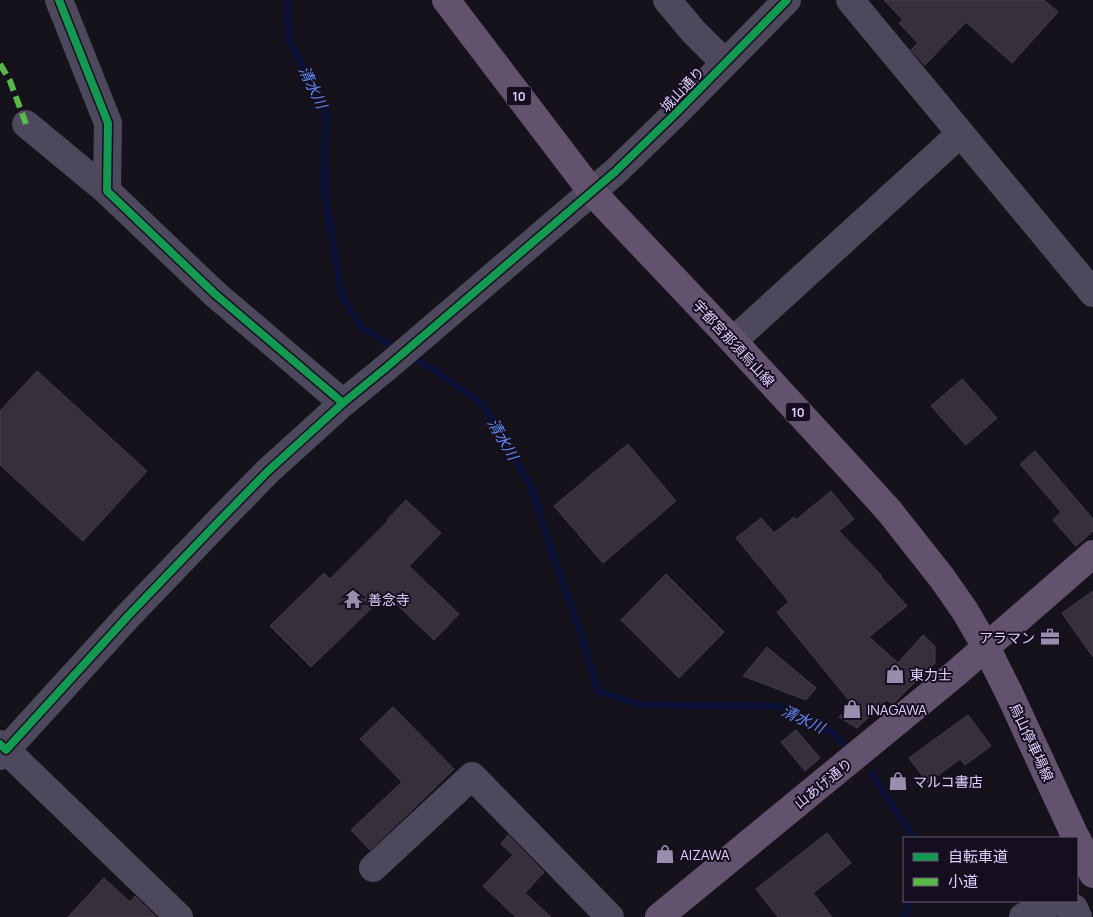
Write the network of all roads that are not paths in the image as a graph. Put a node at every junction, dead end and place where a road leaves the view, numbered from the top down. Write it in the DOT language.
graph roads {
  1 [pos="59,0"];
  2 [pos="446,0"];
  3 [pos="667,0"];
  4 [pos="787,0"];
  5 [pos="850,0"];
  6 [pos="725,63"];
  7 [pos="26,124"];
  8 [pos="960,134"];
  9 [pos="107,191"];
  10 [pos="592,192"];
  11 [pos="1093,293"];
  12 [pos="733,341"];
  13 [pos="343,403"];
  14 [pos="1093,554"];
  15 [pos="986,647"];
  16 [pos="2,750"];
  17 [pos="1075,837"];
  18 [pos="1078,843"];
  19 [pos="373,868"];
  20 [pos="1093,874"];
  21 [pos="1054,902"];
  22 [pos="1059,902"];
  23 [pos="179,917"];
  24 [pos="610,917"];
  25 [pos="659,917"];
  26 [pos="1023,917"];
  27 [pos="1078,917"];
  1 -- 9 [label="street"];
  2 -- 10 [label="main road, 宇都宮那須烏山線 / 10"];
  3 -- 6 [label="street"];
  4 -- 6 [label="street, 城山通り"];
  5 -- 8 [label="street"];
  6 -- 10 [label="street, 城山通り"];
  7 -- 9 [label="street"];
  8 -- 11 [label="street"];
  8 -- 12 [label="street"];
  9 -- 13 [label="street"];
  10 -- 12 [label="main road, 宇都宮那須烏山線 / 10"];
  10 -- 13 [label="street, 城山通り"];
  12 -- 15 [label="main road, 宇都宮那須烏山線 / 10"];
  13 -- 16 [label="street, 城山通り"];
  14 -- 15 [label="main road"];
  15 -- 17 [label="main road, 烏山停車場線"];
  15 -- 25 [label="main road, 山あげ通り"];
  16 -- 23 [label="street"];
  18 -- 20 [label="main road, 烏山停車場線"];
  19 -- 24 [label="street"];
  21 -- 26 [label="street"];
  22 -- 27 [label="street"];
}
